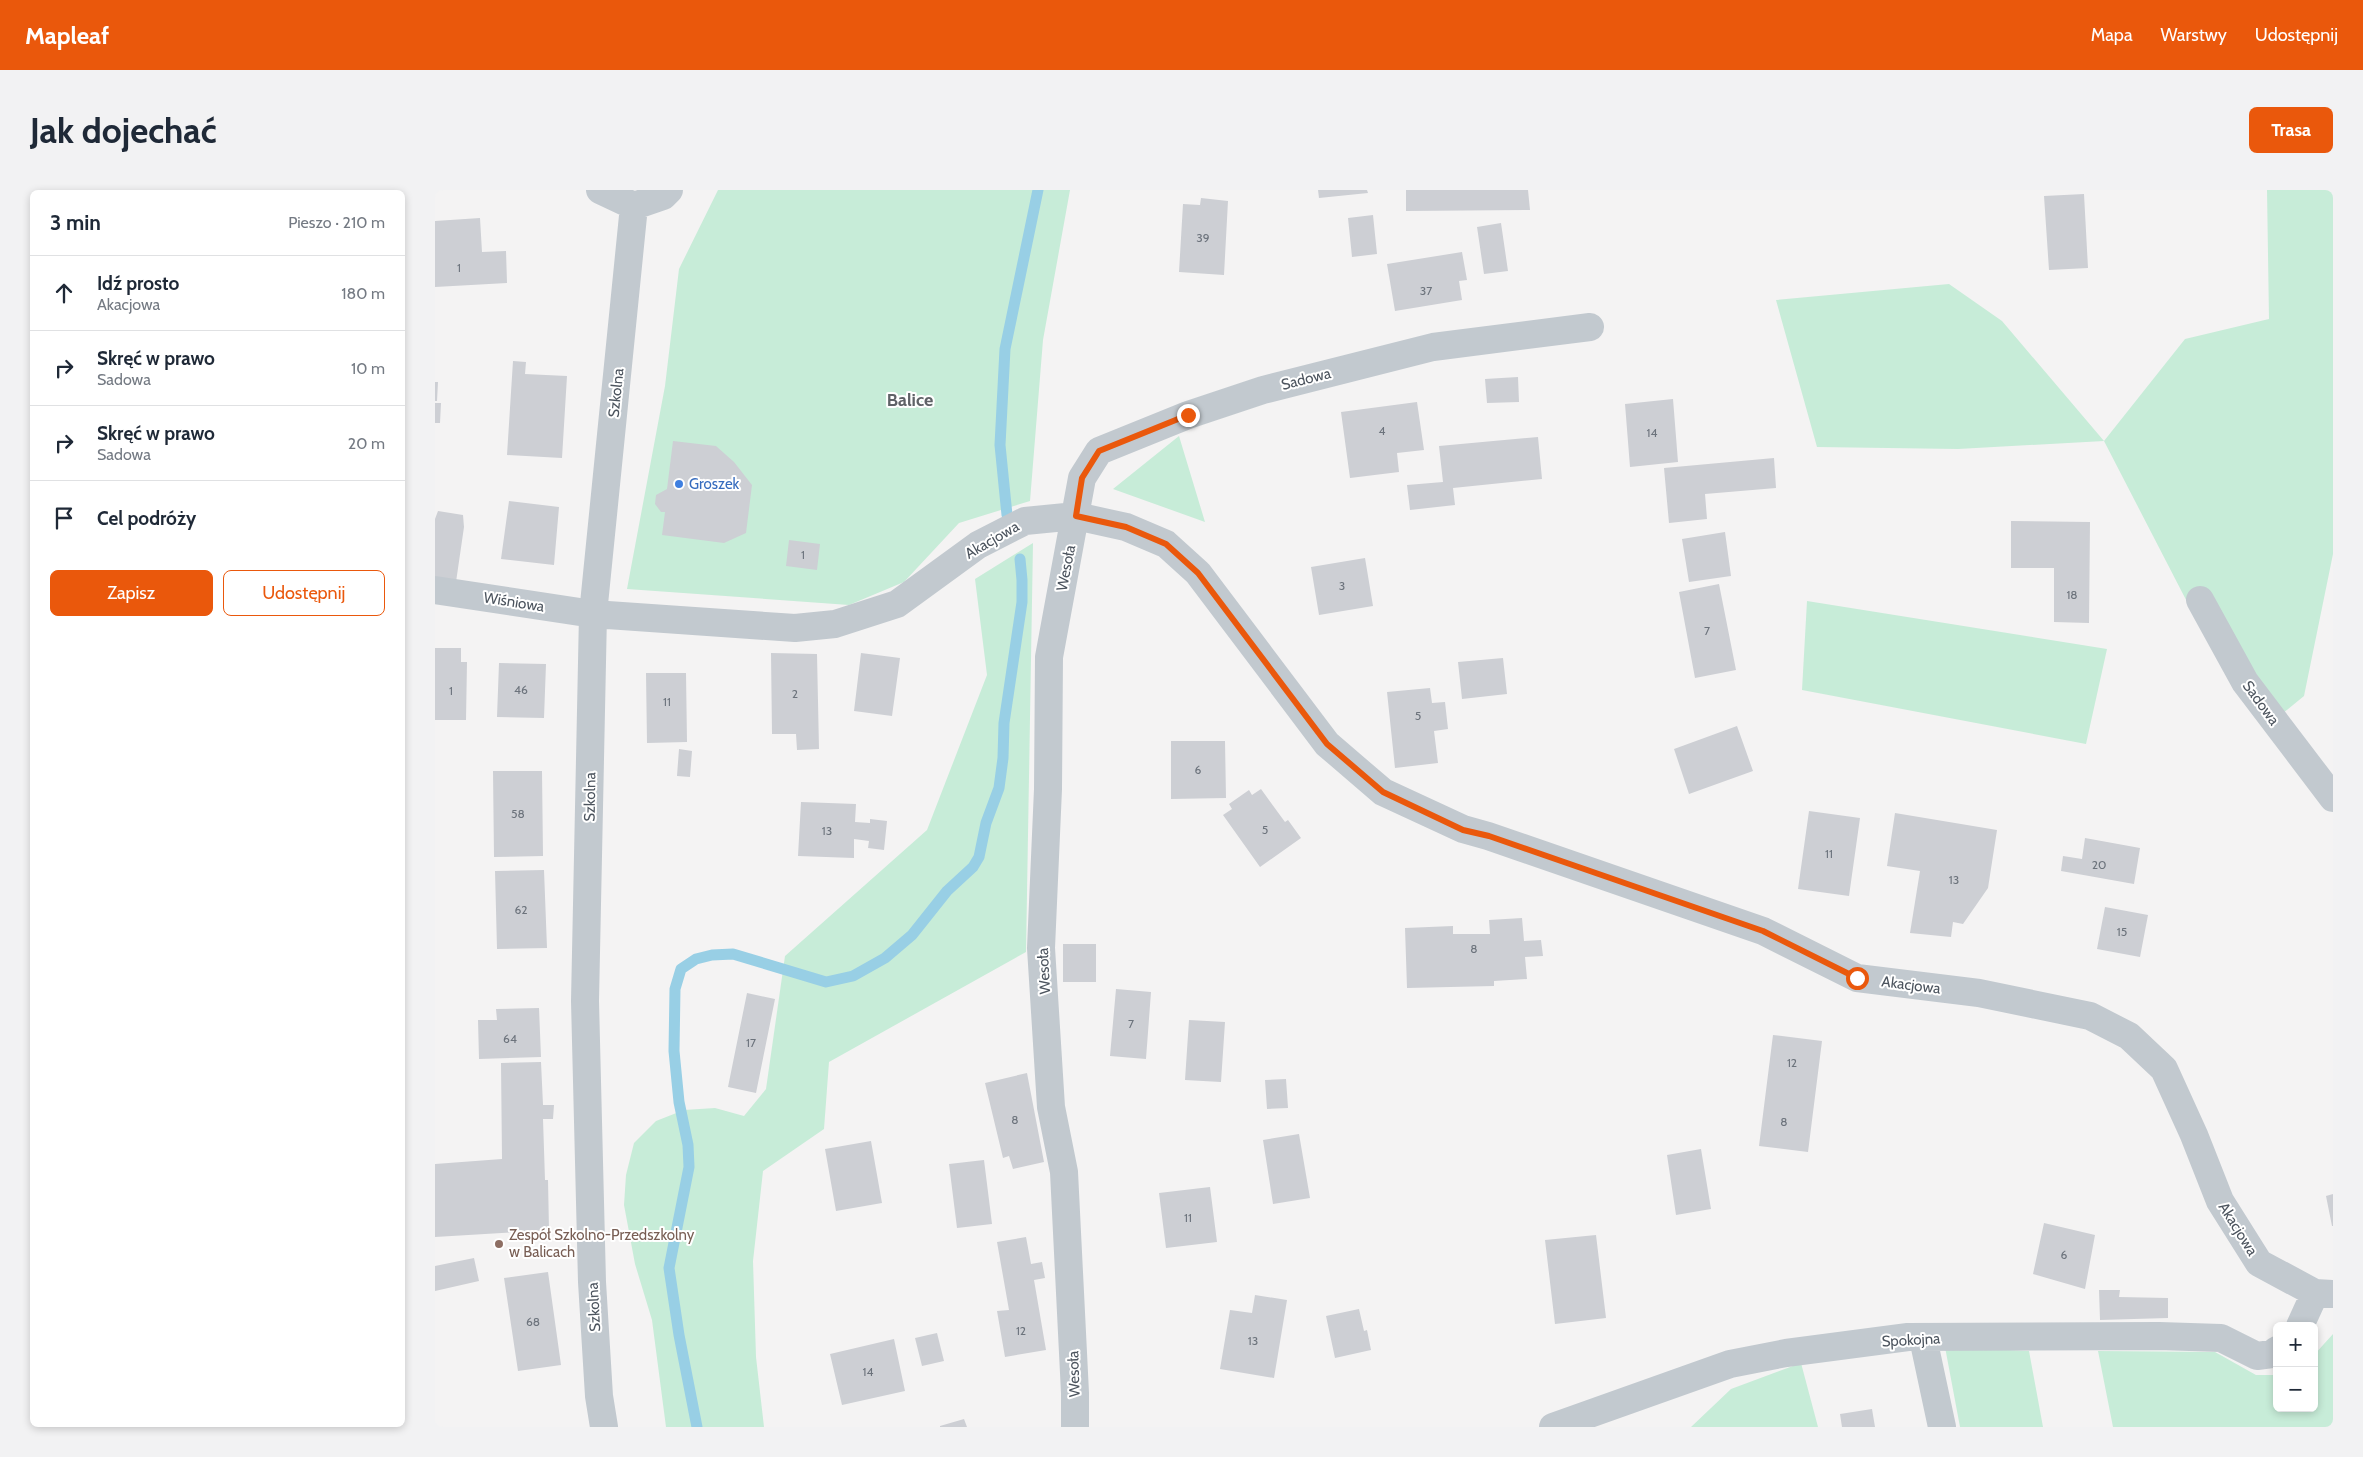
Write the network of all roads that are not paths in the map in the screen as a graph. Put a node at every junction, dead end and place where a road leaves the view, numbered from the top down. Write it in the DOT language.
graph roads {
  1 [pos="600,190"];
  2 [pos="669,190"];
  3 [pos="634,206"];
  4 [pos="1590,327"];
  5 [pos="1076,516"];
  6 [pos="435,590"];
  7 [pos="2200,600"];
  8 [pos="593,614"];
  9 [pos="2333,798"];
  10 [pos="2324,1293"];
  11 [pos="2304,1322"];
  12 [pos="1923,1338"];
  13 [pos="2273,1353"];
  14 [pos="604,1427"];
  15 [pos="1075,1427"];
  16 [pos="1553,1427"];
  17 [pos="1942,1427"];
  1 -- 3 [label="street"];
  2 -- 3 [label="street"];
  3 -- 8 [label="street, Szkolna"];
  4 -- 5 [label="street, Sadowa"];
  5 -- 8 [label="street, Akacjowa"];
  5 -- 10 [label="street, Akacjowa"];
  5 -- 15 [label="street, Wesoła"];
  6 -- 8 [label="street, Wiśniowa"];
  7 -- 9 [label="street, Sadowa"];
  8 -- 14 [label="street, Szkolna"];
  10 -- 11 [label="street"];
  12 -- 13 [label="street, Spokojna"];
  12 -- 16 [label="street, Spokojna"];
  12 -- 17 [label="street"];
}
